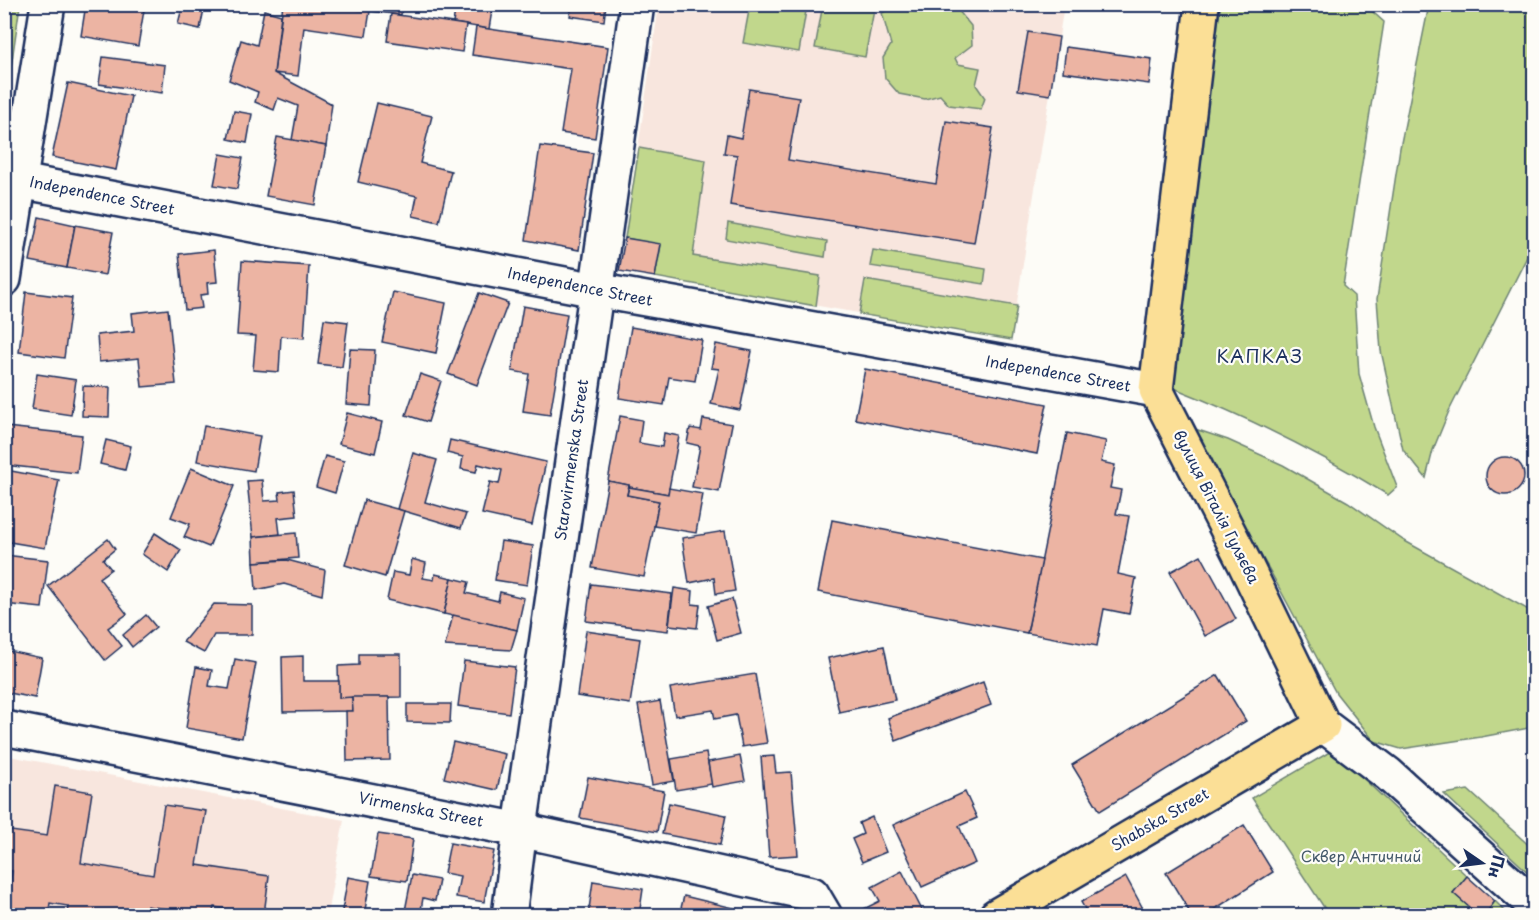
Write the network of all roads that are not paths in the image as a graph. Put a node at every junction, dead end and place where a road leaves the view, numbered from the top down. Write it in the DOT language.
graph roads {
  1 [pos="48,4"];
  2 [pos="637,4"];
  3 [pos="1202,4"];
  4 [pos="12,179"];
  5 [pos="4,279"];
  6 [pos="596,290"];
  7 [pos="1156,390"];
  8 [pos="1323,725"];
  9 [pos="4,728"];
  10 [pos="520,830"];
  11 [pos="1534,905"];
  12 [pos="509,915"];
  13 [pos="825,915"];
  14 [pos="996,915"];
  1 -- 4 [label="street"];
  2 -- 6 [label="street, Starovirmenska Street"];
  3 -- 7 [label="main road"];
  4 -- 5 [label="street"];
  4 -- 6 [label="street, Independence Street"];
  6 -- 7 [label="street, Independence Street"];
  6 -- 10 [label="street, Starovirmenska Street"];
  7 -- 8 [label="main road, вулиця Віталія Гуляєва"];
  8 -- 11 [label="street, вулиця Віталія Гуляєва"];
  8 -- 14 [label="main road, Shabska Street"];
  9 -- 10 [label="street, Virmenska Street"];
  10 -- 12 [label="street, Starovirmenska Street"];
  10 -- 13 [label="street, Virmenska Street"];
}
